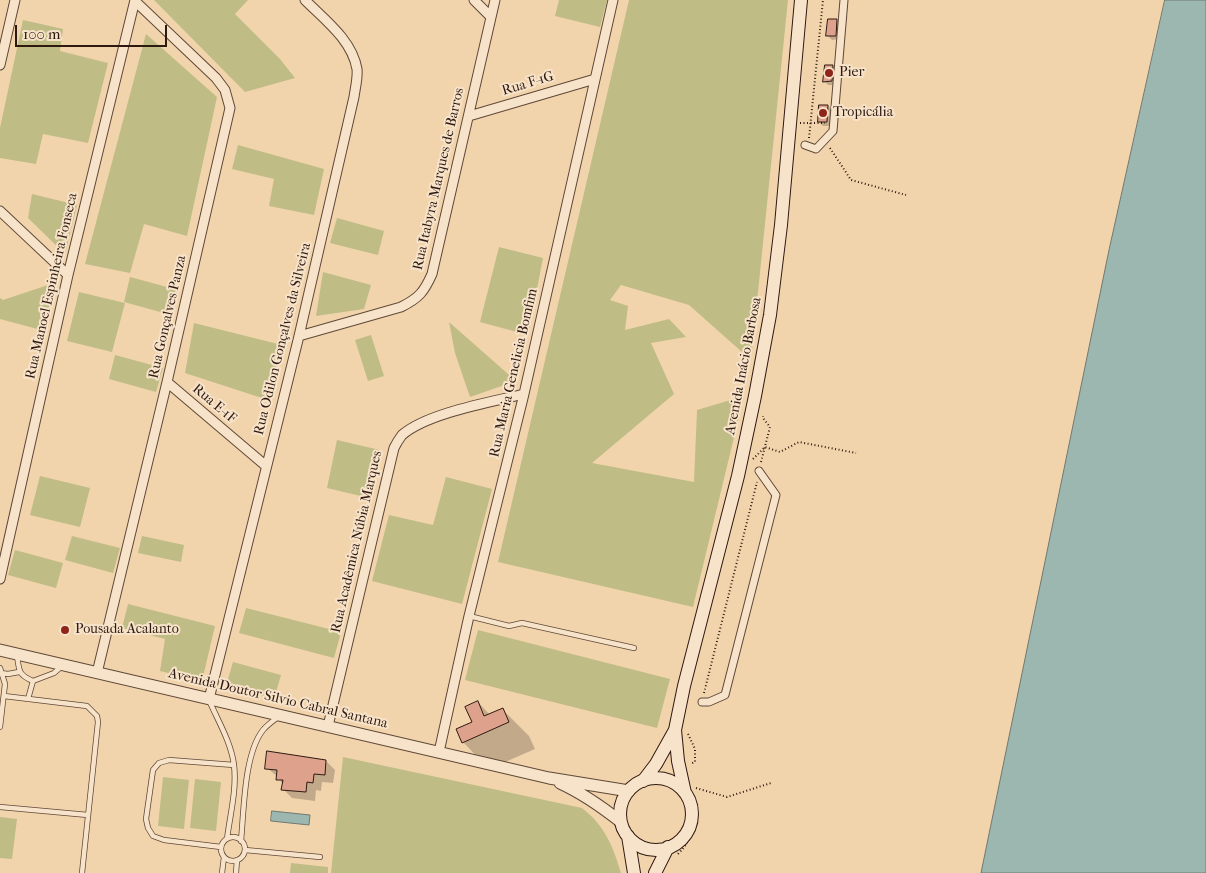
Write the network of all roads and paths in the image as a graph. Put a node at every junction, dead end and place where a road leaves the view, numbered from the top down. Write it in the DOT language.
graph roads {
  1 [pos="15,0"];
  2 [pos="305,0"];
  3 [pos="474,0"];
  4 [pos="495,0"];
  5 [pos="613,0"];
  6 [pos="802,0"];
  7 [pos="844,0"];
  8 [pos="135,1"];
  9 [pos="492,17"];
  10 [pos="0,65"];
  11 [pos="595,79"];
  12 [pos="469,116"];
  13 [pos="790,122"];
  14 [pos="833,122"];
  15 [pos="824,140"];
  16 [pos="805,145"];
  17 [pos="906,195"];
  18 [pos="0,212"];
  19 [pos="68,275"];
  20 [pos="298,336"];
  21 [pos="167,382"];
  22 [pos="524,394"];
  23 [pos="856,453"];
  24 [pos="751,461"];
  25 [pos="266,466"];
  26 [pos="759,471"];
  27 [pos="0,579"];
  28 [pos="469,616"];
  29 [pos="634,648"];
  30 [pos="0,650"];
  31 [pos="17,654"];
  32 [pos="63,665"];
  33 [pos="1,670"];
  34 [pos="19,672"];
  35 [pos="97,673"];
  36 [pos="33,681"];
  37 [pos="4,696"];
  38 [pos="28,699"];
  39 [pos="209,699"];
  40 [pos="702,702"];
  41 [pos="280,715"];
  42 [pos="328,726"];
  43 [pos="0,727"];
  44 [pos="675,730"];
  45 [pos="439,752"];
  46 [pos="234,765"];
  47 [pos="549,778"];
  48 [pos="643,781"];
  49 [pos="771,783"];
  50 [pos="628,791"];
  51 [pos="690,793"];
  52 [pos="0,807"];
  53 [pos="88,815"];
  54 [pos="621,822"];
  55 [pos="628,836"];
  56 [pos="227,839"];
  57 [pos="242,840"];
  58 [pos="221,847"];
  59 [pos="245,850"];
  60 [pos="672,851"];
  61 [pos="224,857"];
  62 [pos="320,857"];
  63 [pos="237,860"];
  64 [pos="82,873"];
  65 [pos="222,873"];
  66 [pos="236,873"];
  67 [pos="634,873"];
  68 [pos="654,873"];
  1 -- 10 [label="street"];
  2 -- 20 [label="street, Rua Odilon Gonçalves da Silveira"];
  3 -- 9 [label="street"];
  4 -- 9 [label="street, Rua Itabyra Marques de Barros"];
  5 -- 11 [label="street, Rua Maria Genelicia Bomfim"];
  6 -- 13 [label="main road, Avenida Inácio Barbosa"];
  7 -- 14 [label="street"];
  8 -- 19 [label="street, Rua Manoel Espinheira Fonseca"];
  8 -- 21 [label="street, Rua Gonçalves Panza"];
  9 -- 12 [label="street, Rua Itabyra Marques de Barros"];
  11 -- 12 [label="street, Rua F-1G"];
  11 -- 22 [label="street, Rua Maria Genelicia Bomfim"];
  12 -- 20 [label="street, Rua Itabyra Marques de Barros"];
  13 -- 14 [label="path"];
  13 -- 44 [label="main road, Avenida Inácio Barbosa"];
  14 -- 15 [label="street"];
  15 -- 16 [label="street"];
  15 -- 17 [label="path"];
  18 -- 19 [label="street"];
  19 -- 27 [label="street, Rua Manoel Espinheira Fonseca"];
  20 -- 25 [label="street, Rua Odilon Gonçalves da Silveira"];
  21 -- 25 [label="street, Rua E-1F"];
  21 -- 35 [label="street, Rua Gonçalves Panza"];
  22 -- 28 [label="street, Rua Maria Genelicia Bomfim"];
  22 -- 42 [label="street, Rua Acadêmica Núbia Marques"];
  23 -- 24 [label="path"];
  25 -- 39 [label="street, Rua Odilon Gonçalves da Silveira"];
  26 -- 40 [label="street"];
  28 -- 29 [label="lane"];
  28 -- 45 [label="street, Rua Maria Genelicia Bomfim"];
  30 -- 31 [label="street, Avenida Doutor Silvio Cabral Santana"];
  31 -- 32 [label="street, Avenida Doutor Silvio Cabral Santana"];
  31 -- 34 [label="lane"];
  32 -- 35 [label="street, Avenida Doutor Silvio Cabral Santana"];
  32 -- 36 [label="lane"];
  33 -- 34 [label="lane"];
  33 -- 37 [label="lane"];
  34 -- 36 [label="lane"];
  35 -- 39 [label="street, Avenida Doutor Silvio Cabral Santana"];
  36 -- 38 [label="lane"];
  37 -- 38 [label="lane"];
  37 -- 43 [label="lane"];
  38 -- 53 [label="lane"];
  39 -- 41 [label="street, Avenida Doutor Silvio Cabral Santana"];
  39 -- 46 [label="lane"];
  41 -- 42 [label="street, Avenida Doutor Silvio Cabral Santana"];
  41 -- 57 [label="lane"];
  42 -- 45 [label="street, Avenida Doutor Silvio Cabral Santana"];
  44 -- 48 [label="main road, Avenida Inácio Barbosa"];
  44 -- 51 [label="main road, Avenida Inácio Barbosa"];
  45 -- 47 [label="street, Avenida Doutor Silvio Cabral Santana"];
  46 -- 56 [label="lane"];
  46 -- 58 [label="lane"];
  47 -- 50 [label="street, Avenida Doutor Silvio Cabral Santana"];
  47 -- 54 [label="street, Avenida Doutor Silvio Cabral Santana"];
  48 -- 50 [label="main road"];
  48 -- 51 [label="main road"];
  49 -- 51 [label="path"];
  50 -- 54 [label="main road"];
  51 -- 60 [label="main road"];
  51 -- 60 [label="path"];
  52 -- 53 [label="lane"];
  53 -- 64 [label="lane"];
  54 -- 55 [label="main road"];
  55 -- 60 [label="main road"];
  55 -- 67 [label="main road"];
  56 -- 57 [label="lane"];
  56 -- 58 [label="lane"];
  57 -- 59 [label="lane"];
  58 -- 61 [label="lane"];
  59 -- 62 [label="lane"];
  59 -- 63 [label="lane"];
  60 -- 68 [label="main road"];
  61 -- 63 [label="lane"];
  61 -- 65 [label="lane"];
  63 -- 66 [label="lane"];
}
